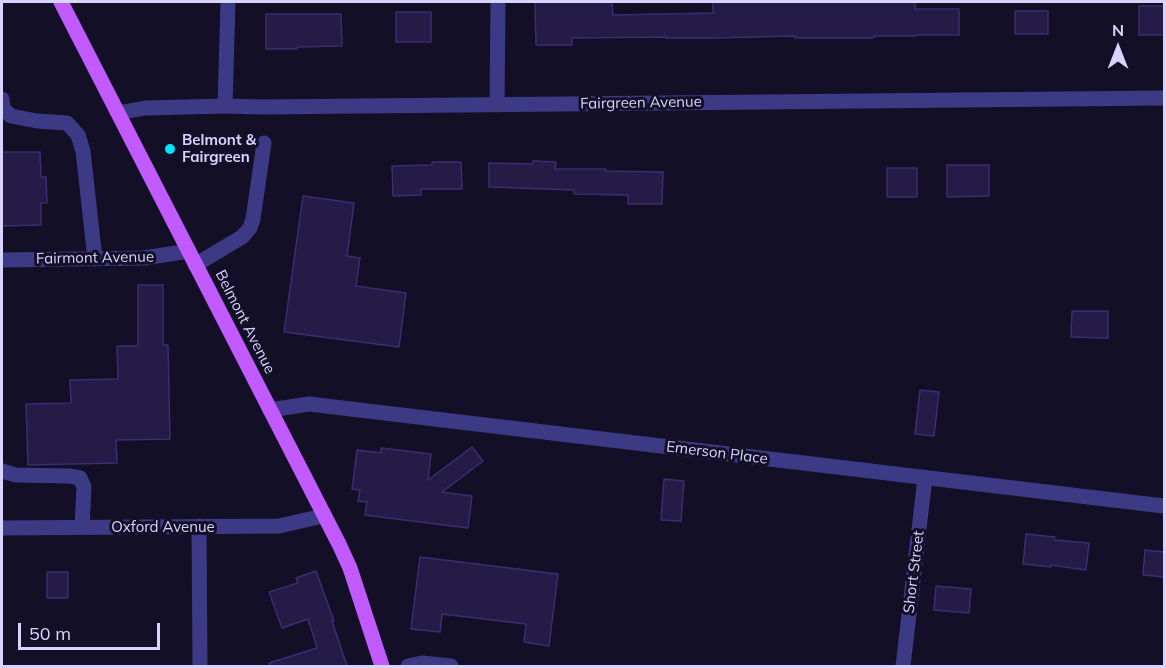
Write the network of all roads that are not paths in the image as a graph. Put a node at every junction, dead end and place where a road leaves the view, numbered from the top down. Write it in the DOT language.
graph roads {
  1 [pos="61,2"];
  2 [pos="228,2"];
  3 [pos="498,2"];
  4 [pos="1164,98"];
  5 [pos="2,99"];
  6 [pos="497,105"];
  7 [pos="225,106"];
  8 [pos="118,113"];
  9 [pos="264,143"];
  10 [pos="192,258"];
  11 [pos="95,259"];
  12 [pos="2,260"];
  13 [pos="270,410"];
  14 [pos="2,471"];
  15 [pos="925,478"];
  16 [pos="1164,506"];
  17 [pos="323,516"];
  18 [pos="199,526"];
  19 [pos="82,527"];
  20 [pos="2,528"];
  21 [pos="200,666"];
  22 [pos="382,666"];
  23 [pos="408,666"];
  24 [pos="451,666"];
  25 [pos="903,666"];
  1 -- 8 [label="main road, Belmont Avenue"];
  2 -- 7 [label="street"];
  3 -- 6 [label="street"];
  4 -- 6 [label="street, Fairgreen Avenue"];
  5 -- 11 [label="street"];
  6 -- 7 [label="street, Fairgreen Avenue"];
  7 -- 8 [label="street, Fairgreen Avenue"];
  8 -- 10 [label="main road, Belmont Avenue"];
  9 -- 10 [label="street"];
  10 -- 11 [label="street, Fairmont Avenue"];
  10 -- 13 [label="main road, Belmont Avenue"];
  11 -- 12 [label="street, Fairmont Avenue"];
  13 -- 15 [label="street, Emerson Place"];
  13 -- 17 [label="main road, Belmont Avenue"];
  14 -- 19 [label="street"];
  15 -- 16 [label="street, Emerson Place"];
  15 -- 25 [label="street, Short Street"];
  17 -- 18 [label="street, Oxford Avenue"];
  17 -- 22 [label="main road, Belmont Avenue"];
  18 -- 19 [label="street, Oxford Avenue"];
  18 -- 21 [label="street"];
  19 -- 20 [label="street, Oxford Avenue"];
  23 -- 24 [label="street"];
}
